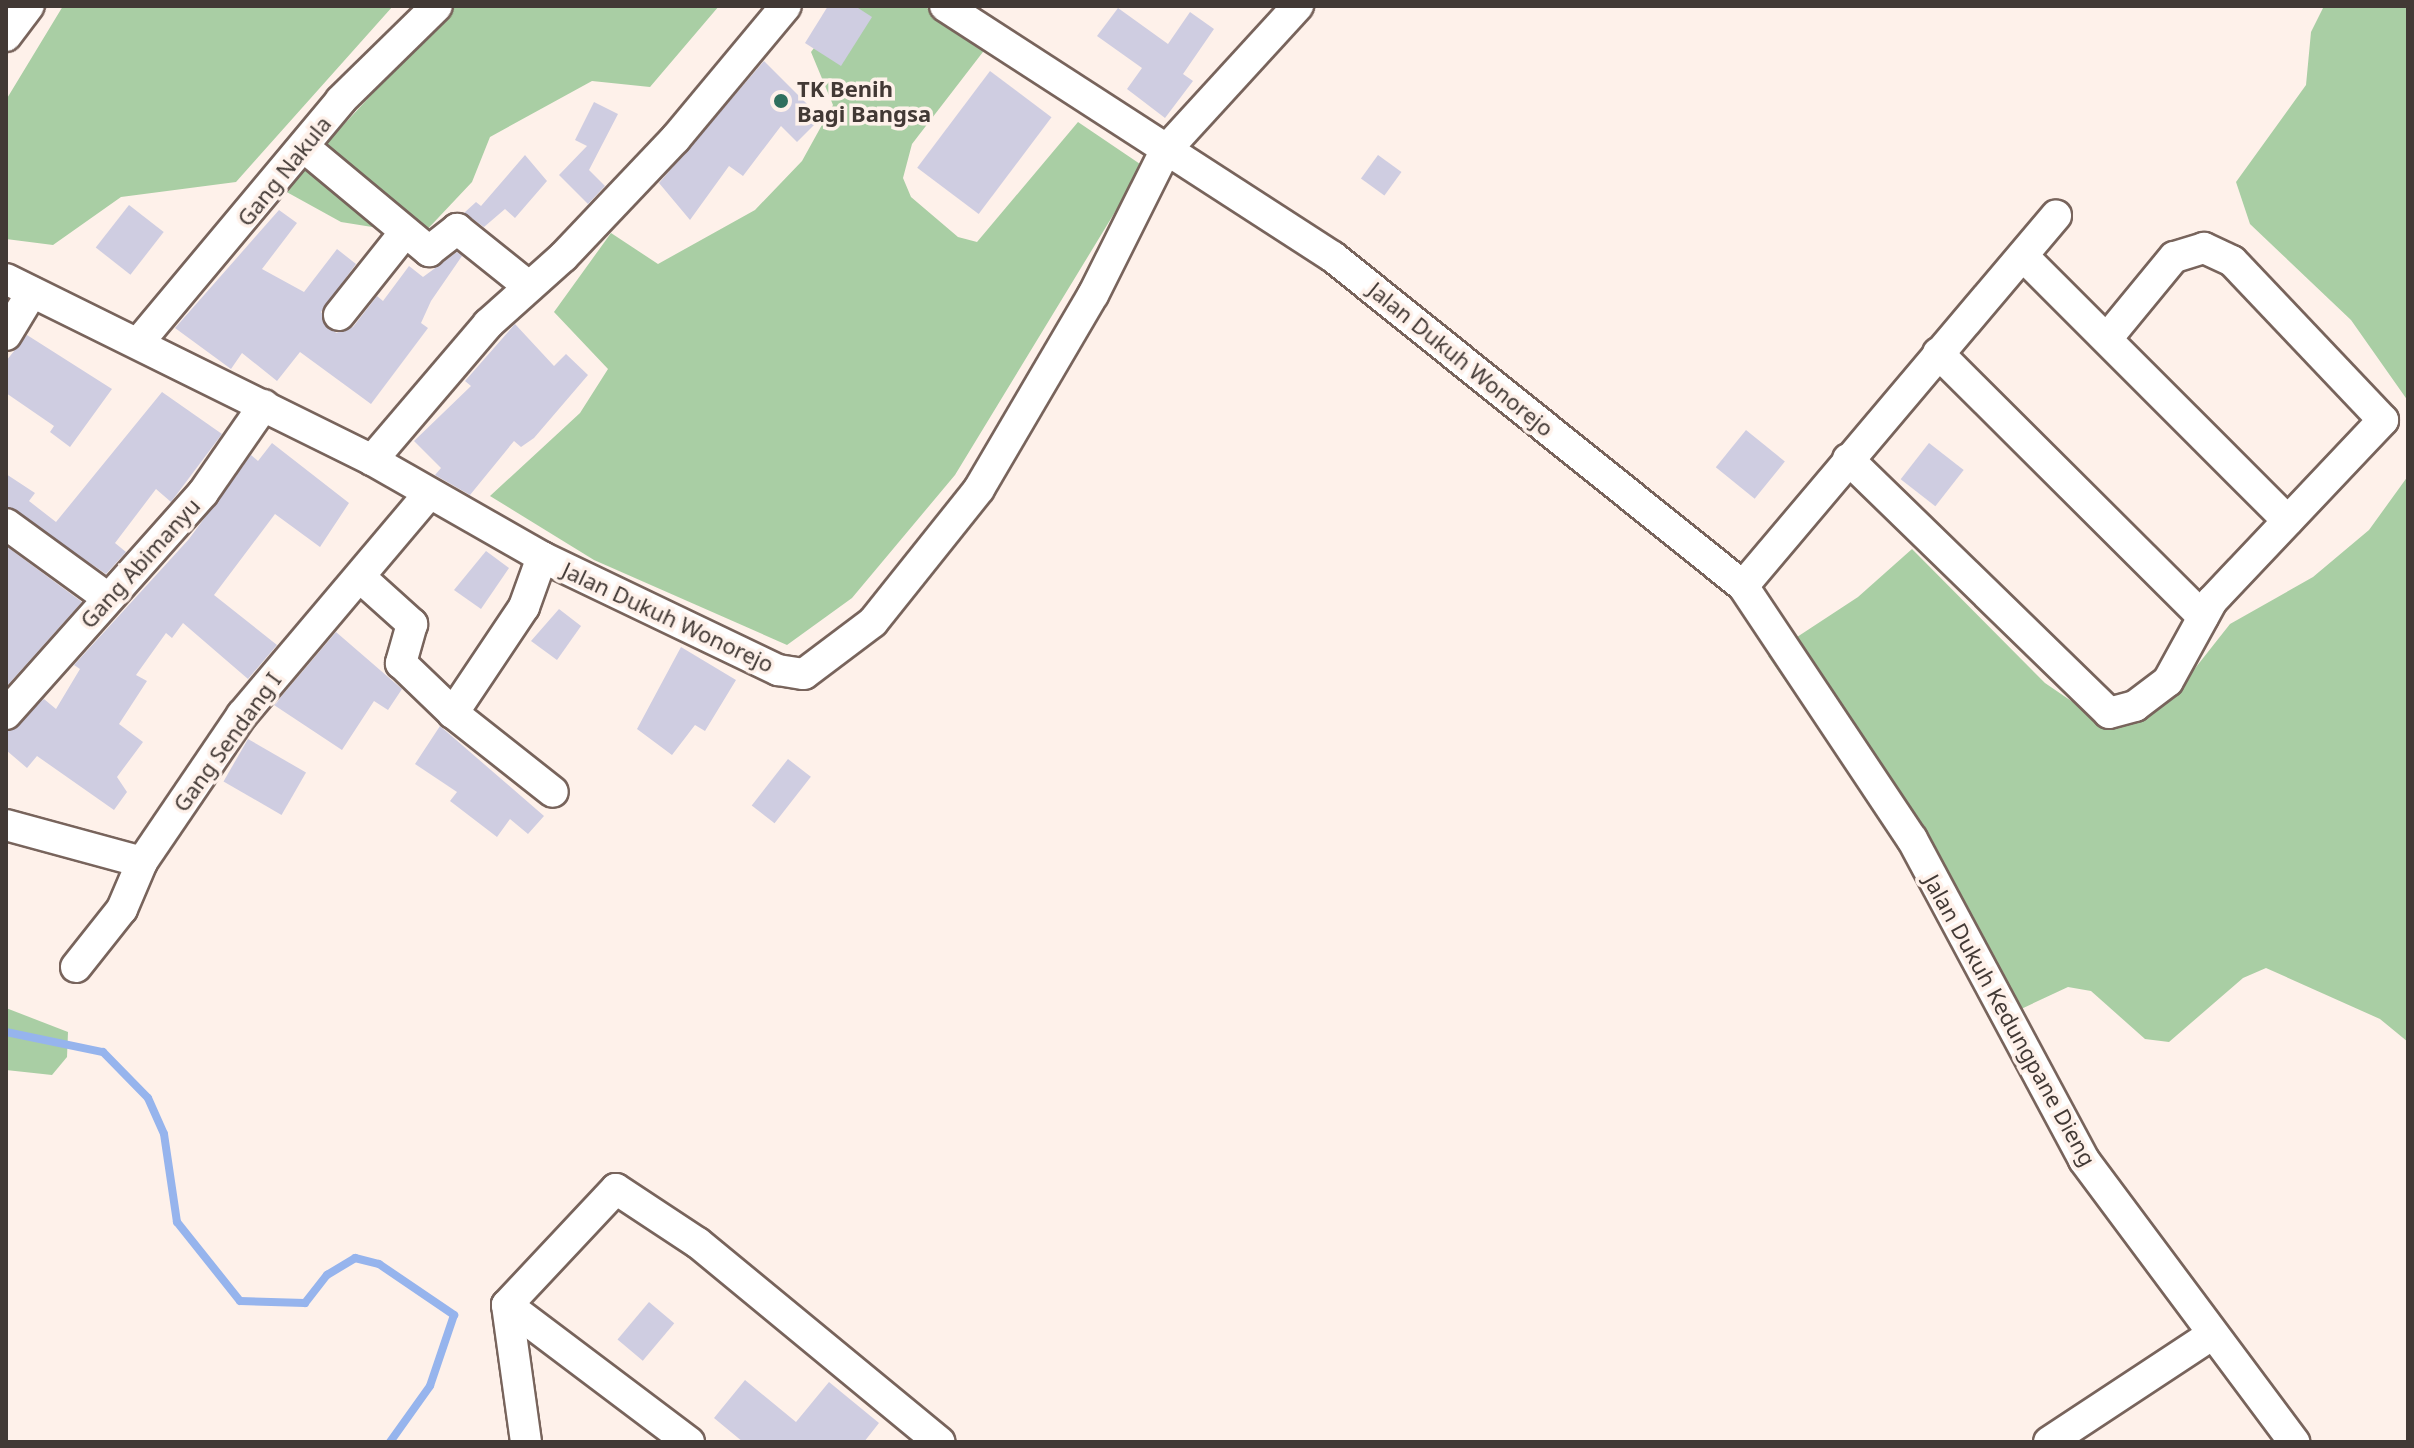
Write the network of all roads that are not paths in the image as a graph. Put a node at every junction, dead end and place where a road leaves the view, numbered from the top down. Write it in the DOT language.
graph roads {
  1 [pos="29,6"];
  2 [pos="437,6"];
  3 [pos="786,6"];
  4 [pos="945,6"];
  5 [pos="1298,6"];
  6 [pos="6,36"];
  7 [pos="304,147"];
  8 [pos="1165,151"];
  9 [pos="2056,216"];
  10 [pos="405,232"];
  11 [pos="2024,257"];
  12 [pos="527,285"];
  13 [pos="19,286"];
  14 [pos="339,315"];
  15 [pos="6,335"];
  16 [pos="2109,336"];
  17 [pos="139,342"];
  18 [pos="1938,353"];
  19 [pos="264,405"];
  20 [pos="1848,459"];
  21 [pos="372,460"];
  22 [pos="429,494"];
  23 [pos="2288,521"];
  24 [pos="6,524"];
  25 [pos="542,557"];
  26 [pos="361,578"];
  27 [pos="1743,586"];
  28 [pos="108,598"];
  29 [pos="2203,617"];
  30 [pos="453,713"];
  31 [pos="6,714"];
  32 [pos="553,792"];
  33 [pos="6,825"];
  34 [pos="142,862"];
  35 [pos="76,967"];
  36 [pos="507,1305"];
  37 [pos="2211,1335"];
  38 [pos="691,1441"];
  39 [pos="526,1442"];
  40 [pos="939,1442"];
  41 [pos="2049,1442"];
  42 [pos="2294,1442"];
  1 -- 6 [label="street"];
  2 -- 7 [label="street, Gang Nakula"];
  3 -- 12 [label="street"];
  4 -- 8 [label="street, Jalan Dukuh Wonorejo"];
  5 -- 8 [label="street"];
  7 -- 10 [label="street"];
  7 -- 17 [label="street, Gang Nakula"];
  8 -- 25 [label="street, Jalan Dukuh Wonorejo"];
  8 -- 27 [label="street, Jalan Dukuh Wonorejo"];
  9 -- 11 [label="street"];
  10 -- 12 [label="street"];
  10 -- 14 [label="street"];
  11 -- 16 [label="street"];
  11 -- 18 [label="street"];
  12 -- 21 [label="street"];
  13 -- 15 [label="street"];
  13 -- 17 [label="street, Jalan Dukuh Wonorejo"];
  16 -- 23 [label="street"];
  16 -- 23 [label="street"];
  17 -- 19 [label="street, Jalan Dukuh Wonorejo"];
  18 -- 20 [label="street"];
  18 -- 29 [label="street"];
  19 -- 21 [label="street, Jalan Dukuh Wonorejo"];
  19 -- 28 [label="street, Gang Abimanyu"];
  20 -- 27 [label="street"];
  20 -- 29 [label="street"];
  21 -- 22 [label="street, Jalan Dukuh Wonorejo"];
  22 -- 25 [label="street, Jalan Dukuh Wonorejo"];
  22 -- 26 [label="street, Gang Sendang I"];
  23 -- 29 [label="street"];
  24 -- 28 [label="street"];
  25 -- 30 [label="street"];
  26 -- 30 [label="street"];
  26 -- 34 [label="street, Gang Sendang I"];
  27 -- 37 [label="street, Jalan Dukuh Kedungpane Dieng"];
  28 -- 31 [label="street, Gang Abimanyu"];
  30 -- 32 [label="street"];
  33 -- 34 [label="street"];
  34 -- 35 [label="street, Gang Sendang I"];
  36 -- 38 [label="street"];
  36 -- 39 [label="street"];
  36 -- 40 [label="street"];
  37 -- 41 [label="street"];
  37 -- 42 [label="street, Jalan Dukuh Kedungpane Dieng"];
}
